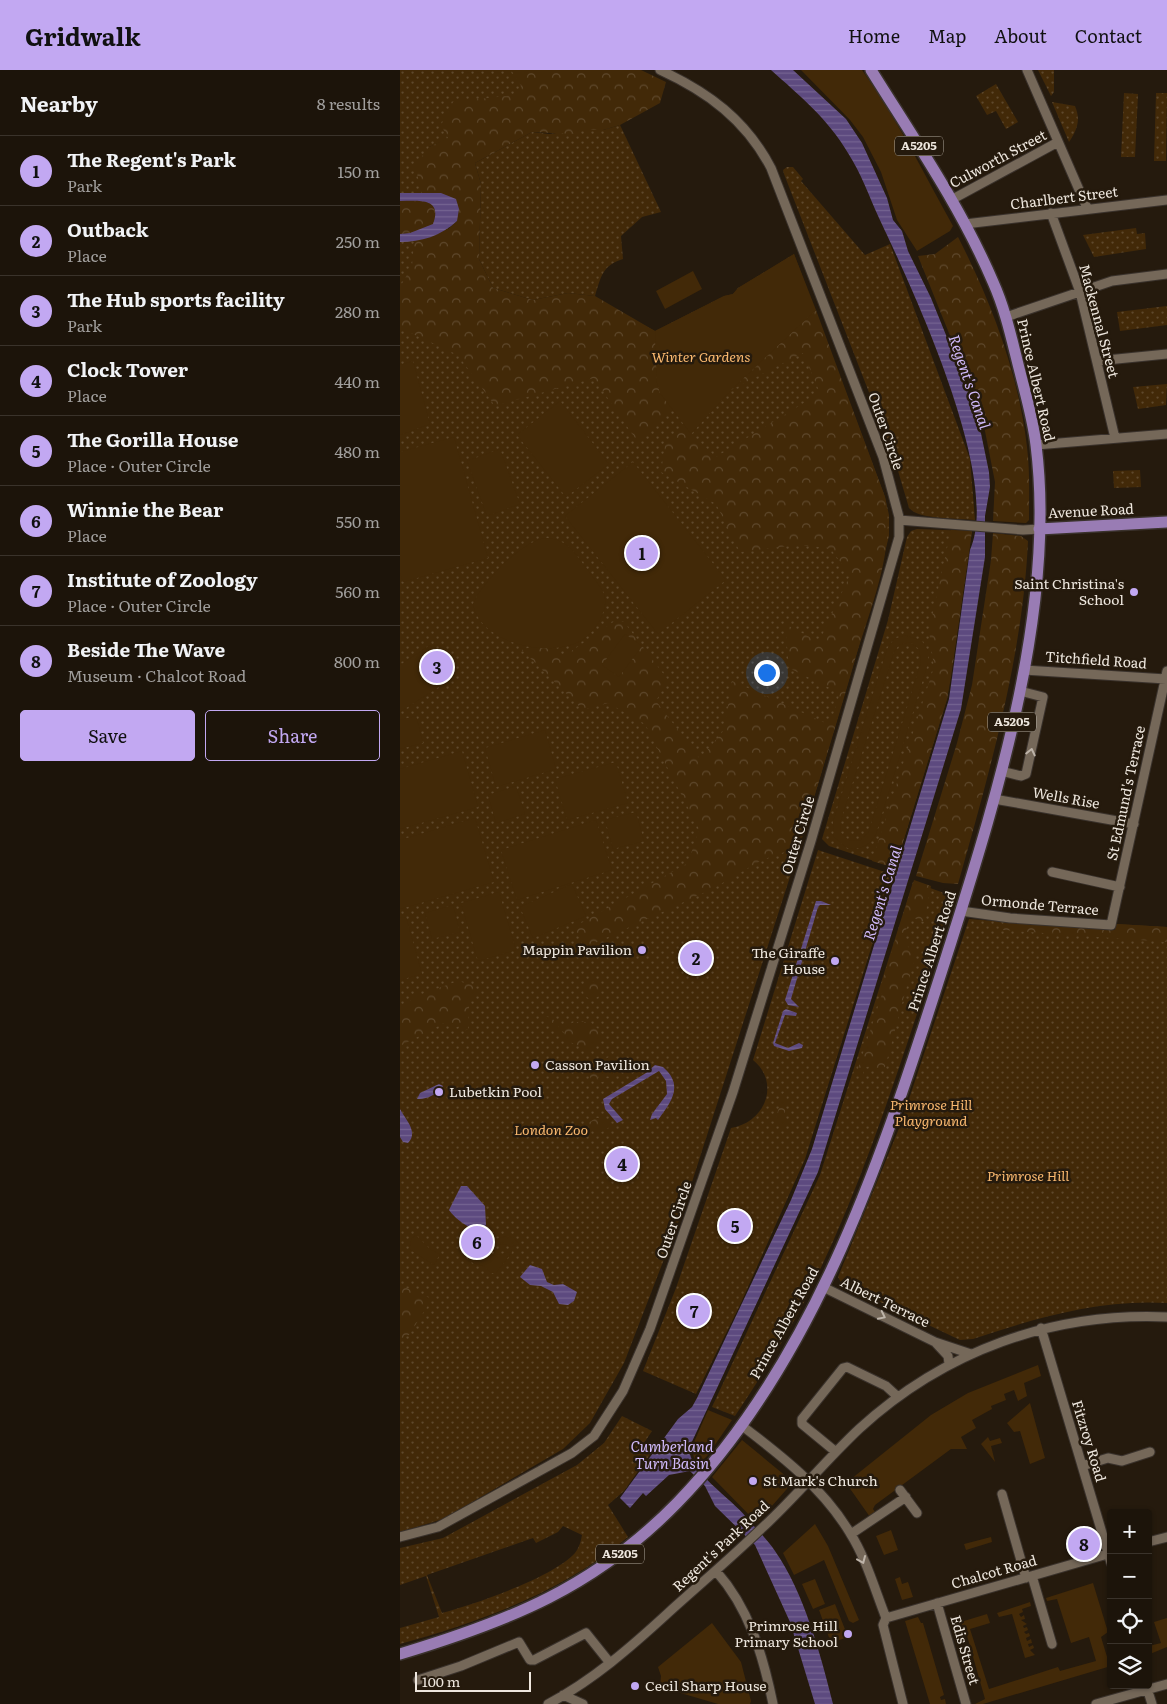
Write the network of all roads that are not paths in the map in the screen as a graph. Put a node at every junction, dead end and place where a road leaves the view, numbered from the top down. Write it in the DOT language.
graph roads {
  1 [pos="660,70"];
  2 [pos="871,70"];
  3 [pos="1027,70"];
  4 [pos="1058,142"];
  5 [pos="950,200"];
  6 [pos="1167,200"];
  7 [pos="1087,208"];
  8 [pos="1051,213"];
  9 [pos="965,224"];
  10 [pos="1167,274"];
  11 [pos="1080,292"];
  12 [pos="1006,317"];
  13 [pos="1167,354"];
  14 [pos="1097,361"];
  15 [pos="1167,434"];
  16 [pos="1115,438"];
  17 [pos="1036,445"];
  18 [pos="899,520"];
  19 [pos="1167,522"];
  20 [pos="1039,529"];
  21 [pos="1024,670"];
  22 [pos="1167,674"];
  23 [pos="1020,691"];
  24 [pos="1001,771"];
  25 [pos="994,799"];
  26 [pos="1134,824"];
  27 [pos="1052,872"];
  28 [pos="1120,887"];
  29 [pos="961,911"];
  30 [pos="1112,921"];
  31 [pos="823,1287"];
  32 [pos="1167,1317"];
  33 [pos="1041,1328"];
  34 [pos="935,1342"];
  35 [pos="971,1354"];
  36 [pos="949,1364"];
  37 [pos="898,1397"];
  38 [pos="741,1426"];
  39 [pos="836,1452"];
  40 [pos="1150,1452"];
  41 [pos="1082,1466"];
  42 [pos="809,1480"];
  43 [pos="1002,1494"];
  44 [pos="917,1513"];
  45 [pos="851,1534"];
  46 [pos="1167,1536"];
  47 [pos="400,1537"];
  48 [pos="1152,1541"];
  49 [pos="1109,1554"];
  50 [pos="1107,1558"];
  51 [pos="716,1571"];
  52 [pos="1029,1577"];
  53 [pos="937,1603"];
  54 [pos="886,1618"];
  55 [pos="1052,1644"];
  56 [pos="400,1654"];
  57 [pos="610,1663"];
  58 [pos="418,1680"];
  59 [pos="1167,1684"];
  60 [pos="1152,1686"];
  61 [pos="1141,1689"];
  62 [pos="1148,1689"];
  63 [pos="563,1695"];
  64 [pos="580,1703"];
  65 [pos="548,1704"];
  66 [pos="773,1704"];
  67 [pos="903,1704"];
  68 [pos="966,1704"];
  69 [pos="1096,1704"];
  70 [pos="1152,1704"];
  1 -- 18 [label="street, Outer Circle"];
  2 -- 5 [label="main road, Prince Albert Road / A5205"];
  3 -- 4 [label="street"];
  4 -- 5 [label="street, Culworth Street"];
  4 -- 7 [label="street"];
  5 -- 9 [label="main road, Prince Albert Road / A5205"];
  6 -- 7 [label="street, Charlbert Street"];
  7 -- 8 [label="street, Charlbert Street"];
  8 -- 9 [label="street, Charlbert Street"];
  8 -- 11 [label="street, Mackennal Street"];
  9 -- 12 [label="main road, Prince Albert Road / A5205"];
  10 -- 11 [label="street"];
  11 -- 12 [label="street"];
  11 -- 14 [label="street, Mackennal Street"];
  12 -- 17 [label="main road, Prince Albert Road / A5205"];
  13 -- 14 [label="street"];
  14 -- 16 [label="street, Mackennal Street"];
  15 -- 16 [label="street"];
  16 -- 17 [label="street"];
  17 -- 20 [label="main road, Prince Albert Road / A5205"];
  18 -- 20 [label="street, Avenue Road"];
  18 -- 47 [label="street, Outer Circle"];
  19 -- 20 [label="main road, Avenue Road"];
  20 -- 21 [label="main road, Prince Albert Road / A5205"];
  21 -- 22 [label="street, Titchfield Road"];
  21 -- 23 [label="main road, Prince Albert Road / A5205"];
  22 -- 26 [label="street, St Edmund's Terrace"];
  23 -- 24 [label="main road, Prince Albert Road / A5205"];
  24 -- 23 [label="street, one-way"];
  24 -- 25 [label="main road, Prince Albert Road / A5205"];
  25 -- 26 [label="street, Wells Rise"];
  25 -- 29 [label="main road, Prince Albert Road / A5205"];
  26 -- 28 [label="street, St Edmund's Terrace"];
  27 -- 28 [label="street"];
  28 -- 30 [label="street, St Edmund's Terrace"];
  29 -- 30 [label="street, Ormonde Terrace"];
  29 -- 31 [label="main road, Prince Albert Road / A5205"];
  31 -- 34 [label="street, Albert Terrace, one-way"];
  31 -- 38 [label="main road, Prince Albert Road / A5205"];
  32 -- 33 [label="street, Regent's Park Road"];
  33 -- 35 [label="street, Regent's Park Road"];
  33 -- 41 [label="street, Fitzroy Road"];
  34 -- 35 [label="street, Albert Terrace"];
  34 -- 36 [label="street, Albert Terrace"];
  35 -- 36 [label="street, Regent's Park Road"];
  36 -- 37 [label="street, Regent's Park Road"];
  37 -- 39 [label="street, Regent's Park Road"];
  37 -- 39 [label="street"];
  38 -- 42 [label="street"];
  38 -- 56 [label="main road, Prince Albert Road / A5205"];
  39 -- 42 [label="street, Regent's Park Road"];
  40 -- 41 [label="street"];
  41 -- 49 [label="street, Fitzroy Road"];
  42 -- 45 [label="street"];
  42 -- 51 [label="street, Regent's Park Road"];
  43 -- 52 [label="street"];
  44 -- 45 [label="street"];
  45 -- 54 [label="street, one-way"];
  46 -- 48 [label="street"];
  50 -- 52 [label="street, Chalcot Road"];
  51 -- 57 [label="street, Regent's Park Road"];
  51 -- 66 [label="street"];
  52 -- 53 [label="street, Chalcot Road"];
  52 -- 55 [label="street"];
  53 -- 54 [label="street, Chalcot Road"];
  53 -- 68 [label="street, Edis Street"];
  54 -- 67 [label="street"];
  57 -- 58 [label="street"];
  57 -- 63 [label="street, Regent's Park Road"];
  59 -- 60 [label="street"];
  61 -- 69 [label="street"];
  62 -- 70 [label="street"];
  63 -- 64 [label="street"];
  63 -- 65 [label="street, Regent's Park Road"];
}
